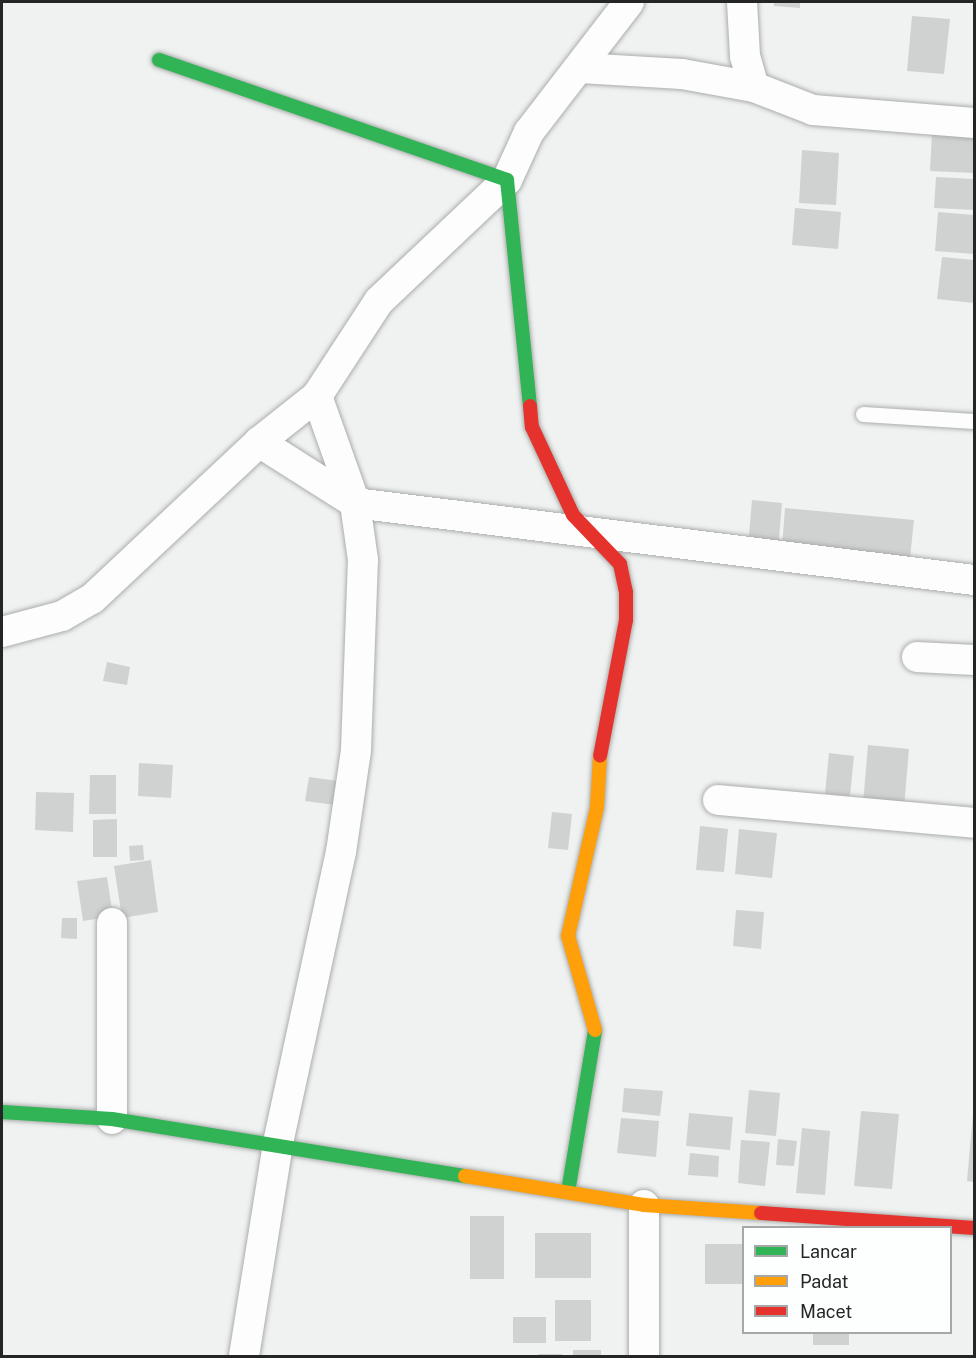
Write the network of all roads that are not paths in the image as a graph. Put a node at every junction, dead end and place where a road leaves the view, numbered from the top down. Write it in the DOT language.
graph roads {
  1 [pos="630,2"];
  2 [pos="742,2"];
  3 [pos="159,60"];
  4 [pos="580,68"];
  5 [pos="754,87"];
  6 [pos="975,123"];
  7 [pos="507,180"];
  8 [pos="317,396"];
  9 [pos="863,414"];
  10 [pos="975,421"];
  11 [pos="259,442"];
  12 [pos="355,502"];
  13 [pos="592,531"];
  14 [pos="975,580"];
  15 [pos="2,633"];
  16 [pos="917,657"];
  17 [pos="975,660"];
  18 [pos="718,800"];
  19 [pos="975,823"];
  20 [pos="112,923"];
  21 [pos="2,1112"];
  22 [pos="112,1119"];
  23 [pos="278,1143"];
  24 [pos="568,1192"];
  25 [pos="644,1205"];
  26 [pos="946,1226"];
  27 [pos="952,1226"];
  28 [pos="975,1228"];
  29 [pos="244,1356"];
  30 [pos="644,1356"];
  1 -- 4 [label="street"];
  2 -- 5 [label="street"];
  3 -- 7 [label="street"];
  4 -- 5 [label="street"];
  4 -- 7 [label="street"];
  5 -- 6 [label="street"];
  7 -- 8 [label="street"];
  7 -- 13 [label="street"];
  8 -- 11 [label="street"];
  8 -- 12 [label="street"];
  9 -- 10 [label="lane"];
  11 -- 12 [label="street"];
  11 -- 15 [label="street"];
  12 -- 13 [label="street"];
  12 -- 23 [label="street"];
  13 -- 14 [label="street"];
  13 -- 24 [label="street"];
  16 -- 17 [label="street"];
  18 -- 19 [label="street"];
  20 -- 22 [label="street"];
  21 -- 22 [label="street"];
  22 -- 23 [label="street"];
  23 -- 24 [label="street"];
  23 -- 29 [label="street"];
  24 -- 25 [label="street"];
  25 -- 26 [label="street"];
  25 -- 30 [label="street"];
  27 -- 28 [label="street"];
}
